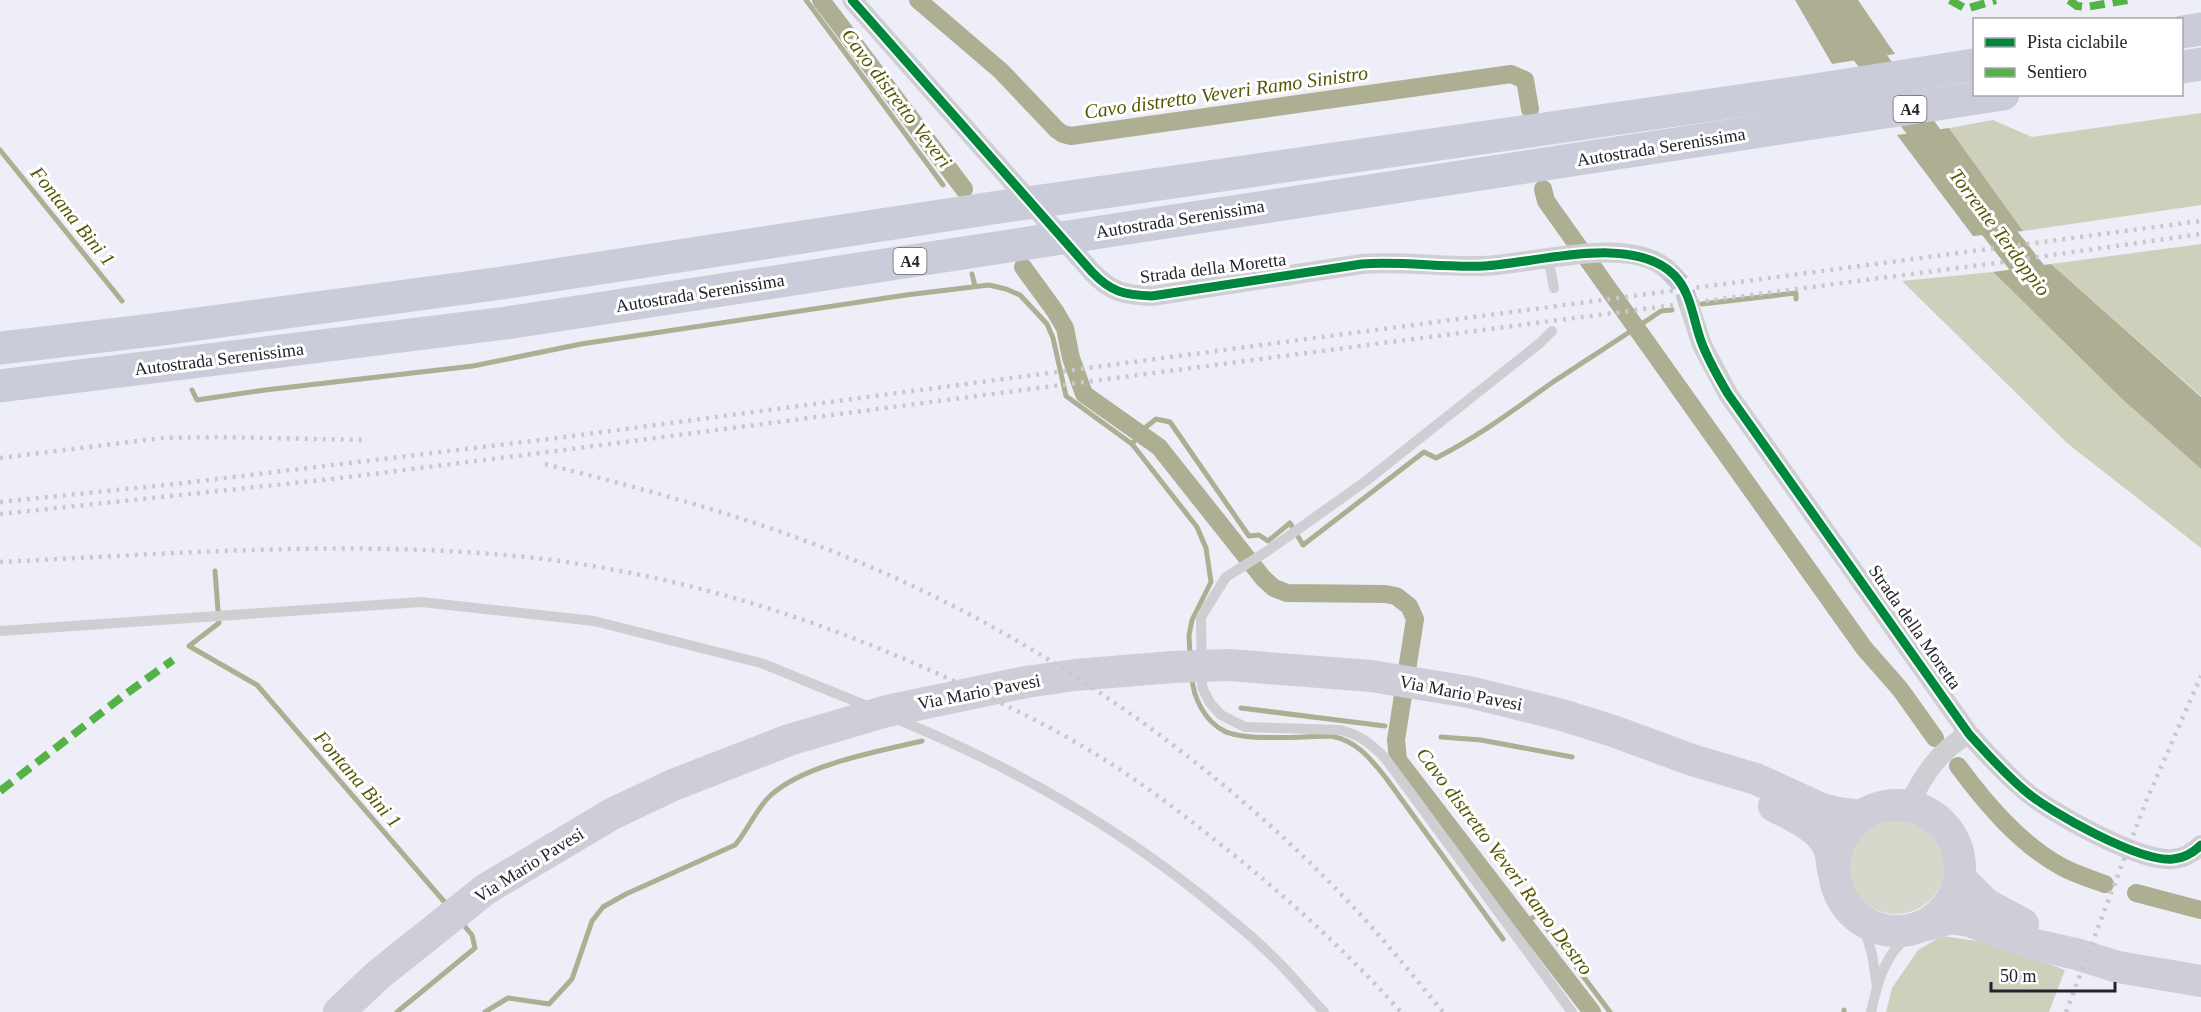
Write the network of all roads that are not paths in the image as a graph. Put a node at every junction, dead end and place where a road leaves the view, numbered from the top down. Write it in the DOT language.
graph roads {
  1 [pos="852,0"];
  2 [pos="2201,28"];
  3 [pos="2183,32"];
  4 [pos="2201,64"];
  5 [pos="1973,65"];
  6 [pos="2183,67"];
  7 [pos="1991,96"];
  8 [pos="1548,258"];
  9 [pos="1667,269"];
  10 [pos="1554,288"];
  11 [pos="1689,305"];
  12 [pos="1552,331"];
  13 [pos="0,348"];
  14 [pos="0,386"];
  15 [pos="0,631"];
  16 [pos="1969,734"];
  17 [pos="1692,760"];
  18 [pos="1908,806"];
  19 [pos="1862,816"];
  20 [pos="2201,845"];
  21 [pos="1833,870"];
  22 [pos="1960,878"];
  23 [pos="1848,909"];
  24 [pos="1926,925"];
  25 [pos="2076,954"];
  26 [pos="2201,981"];
  27 [pos="1877,987"];
  28 [pos="339,1012"];
  29 [pos="1324,1012"];
  30 [pos="1572,1012"];
  31 [pos="1871,1012"];
  1 -- 8 [label="street, Strada della Moretta"];
  2 -- 3 [label="highway"];
  4 -- 6 [label="highway"];
  5 -- 13 [label="highway, Autostrada Serenissima / A4"];
  7 -- 14 [label="highway, Autostrada Serenissima / A4"];
  8 -- 9 [label="street, Strada della Moretta"];
  8 -- 10 [label="lane"];
  11 -- 16 [label="street, Strada della Moretta"];
  12 -- 30 [label="lane"];
  15 -- 29 [label="lane"];
  16 -- 18 [label="street"];
  16 -- 20 [label="street, Strada della Moretta"];
  17 -- 19 [label="main road"];
  17 -- 21 [label="main road"];
  17 -- 28 [label="main road, Via Mario Pavesi"];
  18 -- 19 [label="main road"];
  18 -- 22 [label="main road"];
  19 -- 21 [label="main road"];
  21 -- 23 [label="main road"];
  22 -- 24 [label="main road"];
  22 -- 25 [label="main road"];
  23 -- 24 [label="main road"];
  23 -- 27 [label="lane"];
  24 -- 25 [label="main road"];
  24 -- 27 [label="lane"];
  25 -- 26 [label="main road"];
  27 -- 31 [label="lane"];
}
